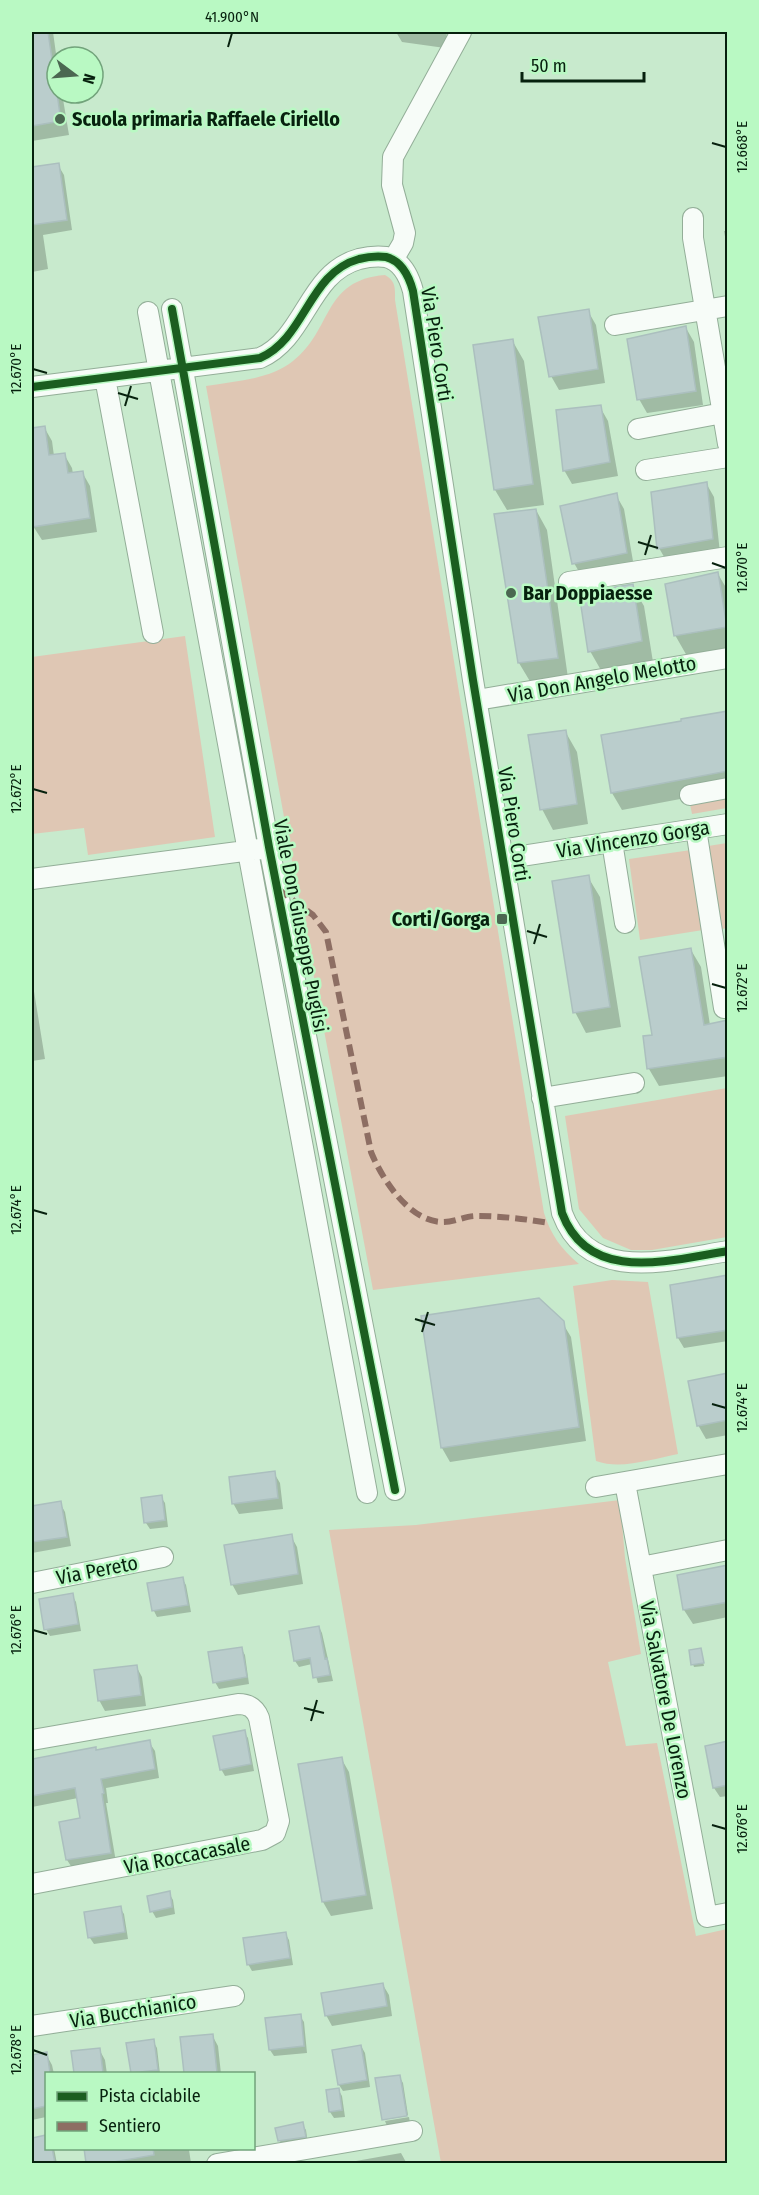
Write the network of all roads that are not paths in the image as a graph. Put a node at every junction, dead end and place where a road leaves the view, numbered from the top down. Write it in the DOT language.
graph roads {
  1 [pos="461,32"];
  2 [pos="693,218"];
  3 [pos="393,260"];
  4 [pos="728,306"];
  5 [pos="171,309"];
  6 [pos="705,309"];
  7 [pos="148,312"];
  8 [pos="615,325"];
  9 [pos="182,367"];
  10 [pos="157,370"];
  11 [pos="105,378"];
  12 [pos="32,387"];
  13 [pos="725,413"];
  14 [pos="638,429"];
  15 [pos="728,444"];
  16 [pos="728,457"];
  17 [pos="646,470"];
  18 [pos="728,557"];
  19 [pos="569,582"];
  20 [pos="153,633"];
  21 [pos="728,658"];
  22 [pos="477,700"];
  23 [pos="728,788"];
  24 [pos="690,795"];
  25 [pos="728,824"];
  26 [pos="696,829"];
  27 [pos="612,842"];
  28 [pos="269,847"];
  29 [pos="248,851"];
  30 [pos="503,859"];
  31 [pos="32,879"];
  32 [pos="625,923"];
  33 [pos="724,1008"];
  34 [pos="634,1083"];
  35 [pos="542,1098"];
  36 [pos="728,1251"];
  37 [pos="363,1329"];
  38 [pos="338,1334"];
  39 [pos="728,1464"];
  40 [pos="625,1483"];
  41 [pos="596,1487"];
  42 [pos="395,1490"];
  43 [pos="368,1493"];
  44 [pos="728,1550"];
  45 [pos="163,1557"];
  46 [pos="641,1567"];
  47 [pos="32,1583"];
  48 [pos="32,1740"];
  49 [pos="32,1884"];
  50 [pos="728,1913"];
  51 [pos="234,1995"];
  52 [pos="32,2026"];
  53 [pos="412,2131"];
  54 [pos="217,2163"];
  1 -- 3 [label="street"];
  2 -- 6 [label="street"];
  3 -- 9 [label="street"];
  3 -- 22 [label="street, Via Piero Corti"];
  4 -- 6 [label="street"];
  5 -- 9 [label="street, Viale Don Giuseppe Puglisi"];
  6 -- 8 [label="street"];
  6 -- 13 [label="street"];
  7 -- 10 [label="street, Viale Don Giuseppe Puglisi"];
  9 -- 10 [label="street"];
  9 -- 28 [label="street, Viale Don Giuseppe Puglisi"];
  10 -- 11 [label="street"];
  10 -- 29 [label="street, Viale Don Giuseppe Puglisi"];
  11 -- 12 [label="street"];
  11 -- 20 [label="street"];
  13 -- 14 [label="street"];
  13 -- 15 [label="street"];
  16 -- 17 [label="street"];
  18 -- 19 [label="street"];
  21 -- 22 [label="street, Via Don Angelo Melotto"];
  22 -- 30 [label="street, Via Piero Corti"];
  23 -- 24 [label="street"];
  25 -- 26 [label="street, Via Vincenzo Gorga"];
  26 -- 27 [label="street, Via Vincenzo Gorga"];
  26 -- 33 [label="street"];
  27 -- 30 [label="street, Via Vincenzo Gorga"];
  27 -- 32 [label="street"];
  28 -- 29 [label="street"];
  28 -- 37 [label="street, Viale Don Giuseppe Puglisi"];
  29 -- 31 [label="street"];
  29 -- 38 [label="street, Viale Don Giuseppe Puglisi"];
  30 -- 35 [label="street, Via Piero Corti"];
  34 -- 35 [label="street"];
  35 -- 36 [label="street, Via Piero Corti"];
  37 -- 38 [label="street"];
  37 -- 42 [label="street, Viale Don Giuseppe Puglisi"];
  38 -- 43 [label="street, Viale Don Giuseppe Puglisi"];
  39 -- 40 [label="street"];
  40 -- 41 [label="street"];
  40 -- 46 [label="street, Via Salvatore De Lorenzo"];
  44 -- 46 [label="street"];
  45 -- 47 [label="street, Via Pereto"];
  46 -- 50 [label="street, Via Salvatore De Lorenzo"];
  48 -- 49 [label="street, Via Roccacasale"];
  51 -- 52 [label="street, Via Bucchianico"];
  53 -- 54 [label="street"];
}
